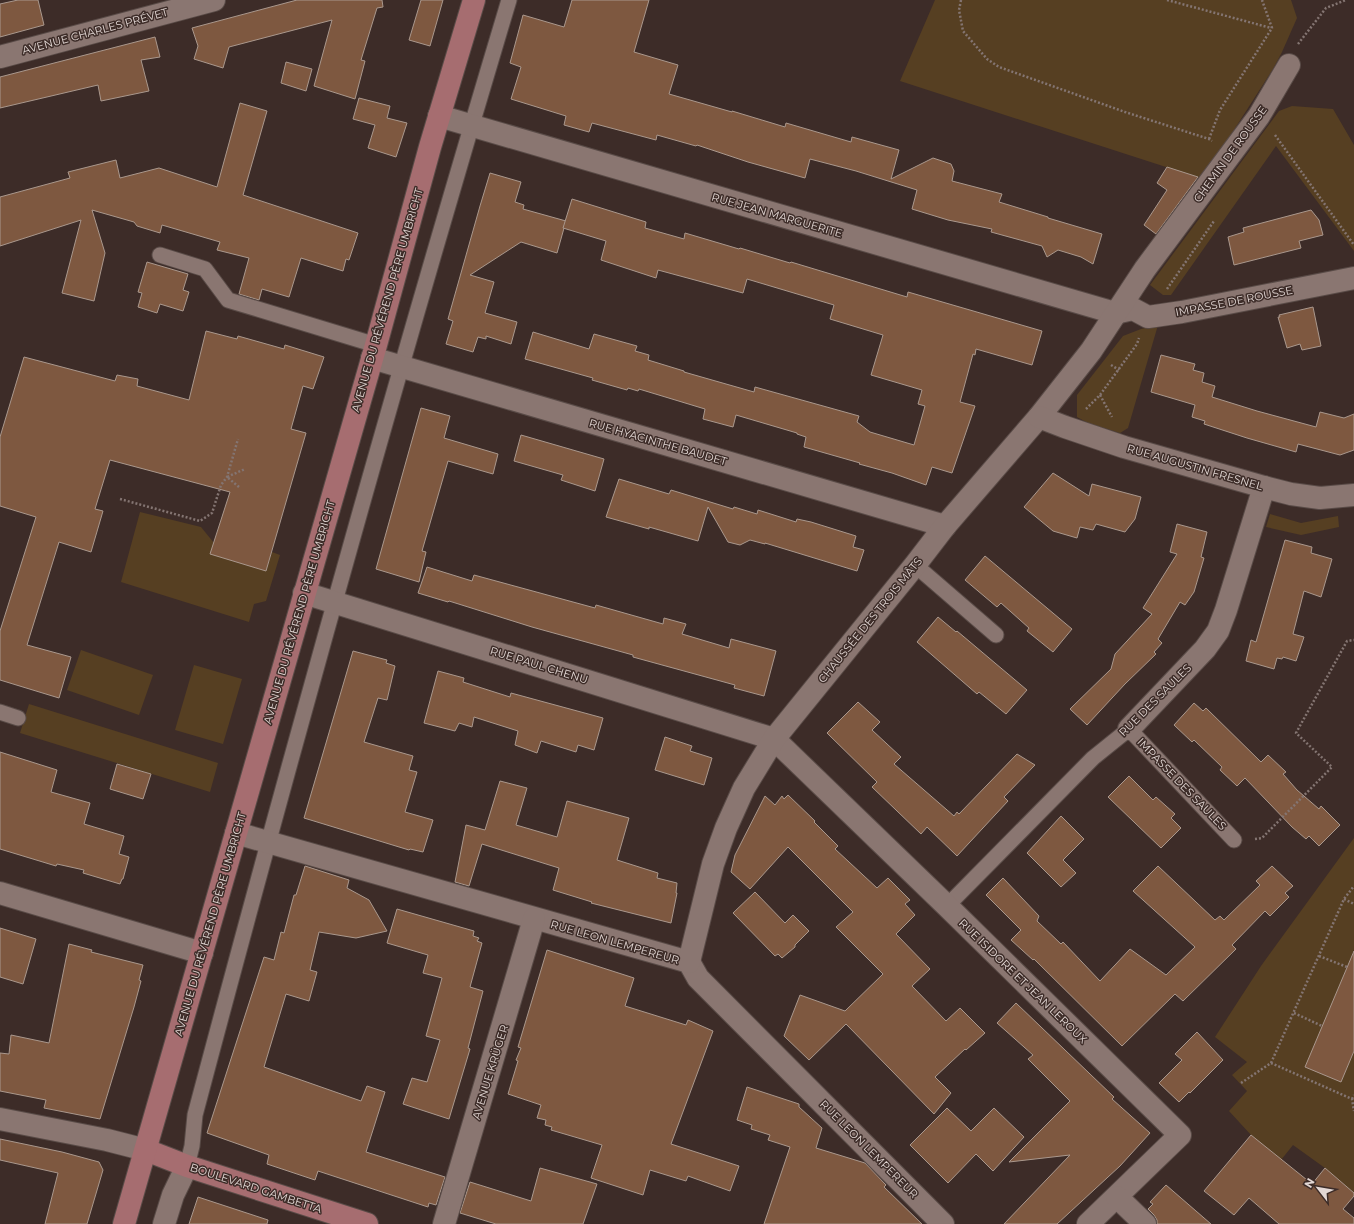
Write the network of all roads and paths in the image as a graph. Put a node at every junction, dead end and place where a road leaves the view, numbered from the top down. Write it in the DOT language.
graph roads {
  1 [pos="214,0"];
  2 [pos="474,0"];
  3 [pos="509,0"];
  4 [pos="961,0"];
  5 [pos="1167,0"];
  6 [pos="1262,0"];
  7 [pos="1346,0"];
  8 [pos="1272,28"];
  9 [pos="0,57"];
  10 [pos="1290,65"];
  11 [pos="439,116"];
  12 [pos="1259,116"];
  13 [pos="471,126"];
  14 [pos="1354,245"];
  15 [pos="160,255"];
  16 [pos="1354,278"];
  17 [pos="1115,314"];
  18 [pos="1148,317"];
  19 [pos="374,351"];
  20 [pos="402,367"];
  21 [pos="1040,417"];
  22 [pos="1065,427"];
  23 [pos="238,438"];
  24 [pos="245,468"];
  25 [pos="227,477"];
  26 [pos="239,487"];
  27 [pos="1264,487"];
  28 [pos="1354,495"];
  29 [pos="120,499"];
  30 [pos="945,526"];
  31 [pos="915,565"];
  32 [pos="304,593"];
  33 [pos="335,602"];
  34 [pos="996,635"];
  35 [pos="1354,640"];
  36 [pos="0,712"];
  37 [pos="18,718"];
  38 [pos="1129,729"];
  39 [pos="774,739"];
  40 [pos="236,833"];
  41 [pos="1234,840"];
  42 [pos="268,842"];
  43 [pos="1354,886"];
  44 [pos="0,893"];
  45 [pos="1344,899"];
  46 [pos="1354,904"];
  47 [pos="947,906"];
  48 [pos="534,919"];
  49 [pos="202,953"];
  50 [pos="1319,956"];
  51 [pos="689,962"];
  52 [pos="1347,967"];
  53 [pos="1294,1013"];
  54 [pos="1322,1026"];
  55 [pos="1271,1063"];
  56 [pos="1241,1083"];
  57 [pos="1354,1095"];
  58 [pos="1352,1099"];
  59 [pos="1354,1111"];
  60 [pos="0,1119"];
  61 [pos="146,1150"];
  62 [pos="187,1166"];
  63 [pos="1117,1197"];
  64 [pos="124,1224"];
  65 [pos="164,1224"];
  66 [pos="367,1224"];
  67 [pos="444,1224"];
  68 [pos="943,1224"];
  69 [pos="1088,1224"];
  70 [pos="1146,1224"];
  1 -- 9 [label="street, AVENUE CHARLES PRÉVET"];
  2 -- 11 [label="main road, AVENUE DU RÉVÉREND PÈRE UMBRICHT"];
  3 -- 13 [label="lane"];
  4 -- 8 [label="path"];
  5 -- 8 [label="path"];
  6 -- 8 [label="path"];
  7 -- 10 [label="path"];
  10 -- 12 [label="street, CHEMIN DE ROUSSE"];
  11 -- 13 [label="street, RUE JEAN MARGUERITE"];
  11 -- 19 [label="main road, AVENUE DU RÉVÉREND PÈRE UMBRICHT"];
  12 -- 14 [label="path"];
  12 -- 17 [label="street, CHEMIN DE ROUSSE"];
  13 -- 17 [label="street, RUE JEAN MARGUERITE"];
  13 -- 20 [label="lane"];
  15 -- 19 [label="lane"];
  16 -- 18 [label="street, IMPASSE DE ROUSSE"];
  17 -- 18 [label="street"];
  17 -- 21 [label="street, CHAUSSÉE DES TROIS MÂTS"];
  18 -- 22 [label="path"];
  19 -- 20 [label="street, RUE HYACINTHE BAUDET"];
  19 -- 32 [label="main road, AVENUE DU RÉVÉREND PÈRE UMBRICHT"];
  20 -- 30 [label="street, RUE HYACINTHE BAUDET"];
  20 -- 33 [label="lane"];
  21 -- 22 [label="street, RUE AUGUSTIN FRESNEL"];
  21 -- 30 [label="street, CHAUSSÉE DES TROIS MÂTS"];
  22 -- 27 [label="street, RUE AUGUSTIN FRESNEL"];
  23 -- 25 [label="path"];
  24 -- 25 [label="path"];
  25 -- 26 [label="path"];
  25 -- 29 [label="path"];
  27 -- 28 [label="street, RUE AUGUSTIN FRESNEL"];
  27 -- 38 [label="street, RUE DES SAULES"];
  30 -- 31 [label="street, CHAUSSÉE DES TROIS MÂTS"];
  31 -- 34 [label="lane"];
  31 -- 39 [label="street, CHAUSSÉE DES TROIS MÂTS"];
  32 -- 33 [label="street, RUE PAUL CHENU"];
  32 -- 40 [label="main road, AVENUE DU RÉVÉREND PÈRE UMBRICHT"];
  33 -- 39 [label="street, RUE PAUL CHENU"];
  33 -- 42 [label="lane"];
  35 -- 41 [label="path"];
  36 -- 37 [label="lane"];
  38 -- 41 [label="lane, IMPASSE DES SAULES"];
  38 -- 47 [label="lane, RUE DES SAULES"];
  39 -- 47 [label="street, RUE ISIDORE ET JEAN LEROUX"];
  39 -- 51 [label="street, CHAUSSÉE DES TROIS MÂTS"];
  40 -- 42 [label="street, RUE LEON LEMPEREUR"];
  40 -- 49 [label="main road, AVENUE DU RÉVÉREND PÈRE UMBRICHT"];
  42 -- 48 [label="street, RUE LEON LEMPEREUR"];
  42 -- 62 [label="lane"];
  43 -- 45 [label="path"];
  44 -- 49 [label="street"];
  45 -- 46 [label="path"];
  45 -- 50 [label="path"];
  47 -- 63 [label="street, RUE ISIDORE ET JEAN LEROUX"];
  48 -- 51 [label="street, RUE LEON LEMPEREUR"];
  48 -- 67 [label="street, AVENUE KRÜGER"];
  49 -- 61 [label="main road, AVENUE DU RÉVÉREND PÈRE UMBRICHT"];
  50 -- 52 [label="path"];
  50 -- 53 [label="path"];
  51 -- 68 [label="street, RUE LEON LEMPEREUR"];
  53 -- 54 [label="path"];
  53 -- 55 [label="path"];
  55 -- 56 [label="path"];
  55 -- 58 [label="path"];
  57 -- 58 [label="path"];
  58 -- 59 [label="path"];
  60 -- 61 [label="street"];
  61 -- 62 [label="main road, BOULEVARD GAMBETTA"];
  61 -- 64 [label="main road, AVENUE DU RÉVÉREND PÈRE UMBRICHT"];
  62 -- 65 [label="street"];
  62 -- 66 [label="main road, BOULEVARD GAMBETTA"];
  63 -- 69 [label="street, RUE ISIDORE ET JEAN LEROUX"];
  63 -- 70 [label="street"];
}
